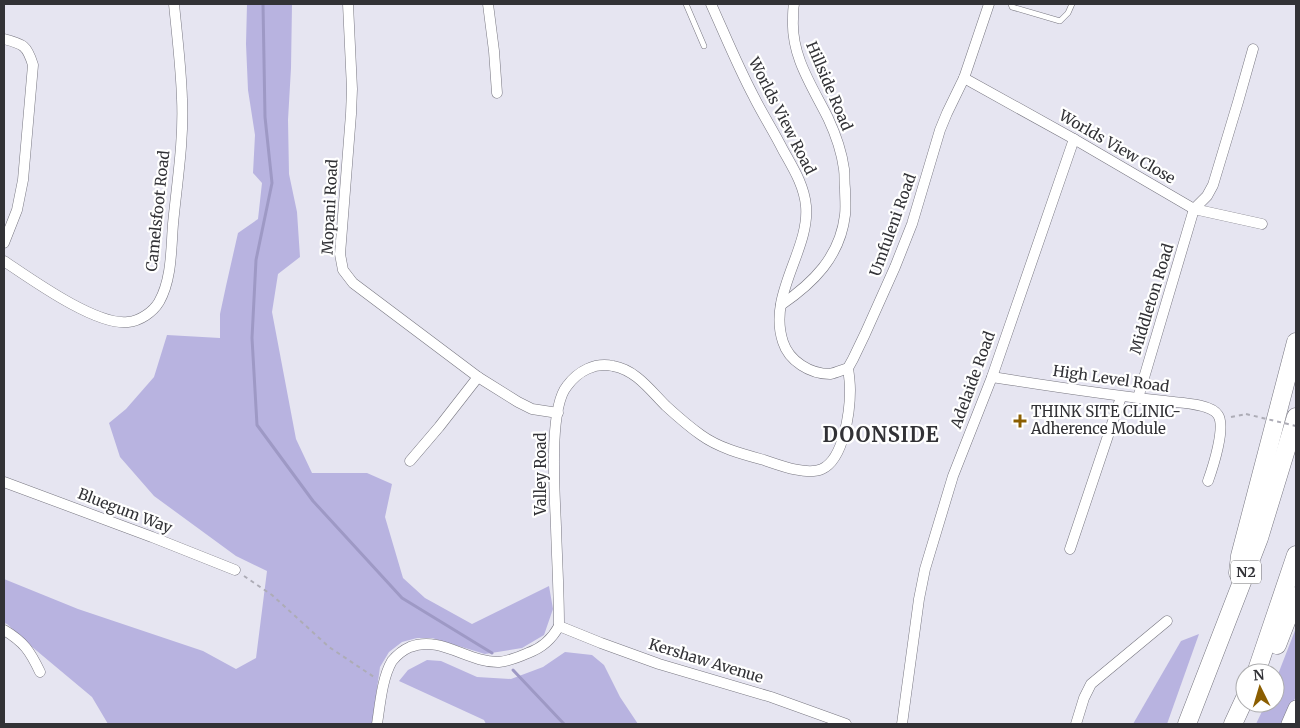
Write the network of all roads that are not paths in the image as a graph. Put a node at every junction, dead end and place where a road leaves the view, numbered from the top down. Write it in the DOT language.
graph roads {
  1 [pos="174,4"];
  2 [pos="348,4"];
  3 [pos="488,4"];
  4 [pos="686,4"];
  5 [pos="711,4"];
  6 [pos="794,4"];
  7 [pos="989,4"];
  8 [pos="1011,4"];
  9 [pos="1072,4"];
  10 [pos="4,39"];
  11 [pos="704,46"];
  12 [pos="1252,49"];
  13 [pos="964,78"];
  14 [pos="497,93"];
  15 [pos="1074,139"];
  16 [pos="1194,209"];
  17 [pos="1262,224"];
  18 [pos="4,243"];
  19 [pos="4,261"];
  20 [pos="781,306"];
  21 [pos="1296,342"];
  22 [pos="848,368"];
  23 [pos="478,376"];
  24 [pos="992,377"];
  25 [pos="1121,396"];
  26 [pos="1138,398"];
  27 [pos="558,413"];
  28 [pos="1296,417"];
  29 [pos="410,461"];
  30 [pos="1208,481"];
  31 [pos="4,482"];
  32 [pos="1070,549"];
  33 [pos="1296,555"];
  34 [pos="235,570"];
  35 [pos="1239,591"];
  36 [pos="1296,596"];
  37 [pos="1166,621"];
  38 [pos="559,626"];
  39 [pos="4,630"];
  40 [pos="1259,663"];
  41 [pos="1264,663"];
  42 [pos="40,672"];
  43 [pos="1296,708"];
  44 [pos="377,724"];
  45 [pos="842,724"];
  46 [pos="902,724"];
  47 [pos="1076,724"];
  48 [pos="1187,724"];
  49 [pos="1289,724"];
  1 -- 19 [label="street, Camelsfoot Road"];
  2 -- 23 [label="street, Mopani Road"];
  3 -- 14 [label="street"];
  4 -- 11 [label="lane"];
  5 -- 20 [label="street, Worlds View Road"];
  6 -- 20 [label="street, Hillside Road"];
  7 -- 13 [label="street, Umfuleni Road"];
  8 -- 9 [label="lane"];
  10 -- 18 [label="street"];
  12 -- 16 [label="street"];
  13 -- 15 [label="street, Worlds View Close"];
  13 -- 22 [label="street, Umfuleni Road"];
  15 -- 16 [label="street, Worlds View Close"];
  15 -- 24 [label="street, Adelaide Road"];
  16 -- 17 [label="street, Worlds View Close"];
  16 -- 26 [label="street, Middleton Road"];
  20 -- 22 [label="street, Worlds View Road"];
  21 -- 35 [label="highway"];
  22 -- 27 [label="street, Valley Road"];
  23 -- 27 [label="street, Mopani Road"];
  23 -- 29 [label="street"];
  24 -- 25 [label="street, High Level Road"];
  24 -- 46 [label="street, Adelaide Road"];
  25 -- 26 [label="street, High Level Road"];
  25 -- 32 [label="street"];
  26 -- 30 [label="street, High Level Road"];
  27 -- 38 [label="street, Valley Road"];
  28 -- 35 [label="highway, N2"];
  31 -- 34 [label="street, Bluegum Way"];
  33 -- 40 [label="highway"];
  35 -- 48 [label="highway, N2"];
  36 -- 41 [label="highway"];
  37 -- 47 [label="street"];
  38 -- 44 [label="street"];
  38 -- 45 [label="street, Kershaw Avenue"];
  39 -- 42 [label="street"];
  43 -- 49 [label="main road"];
}
